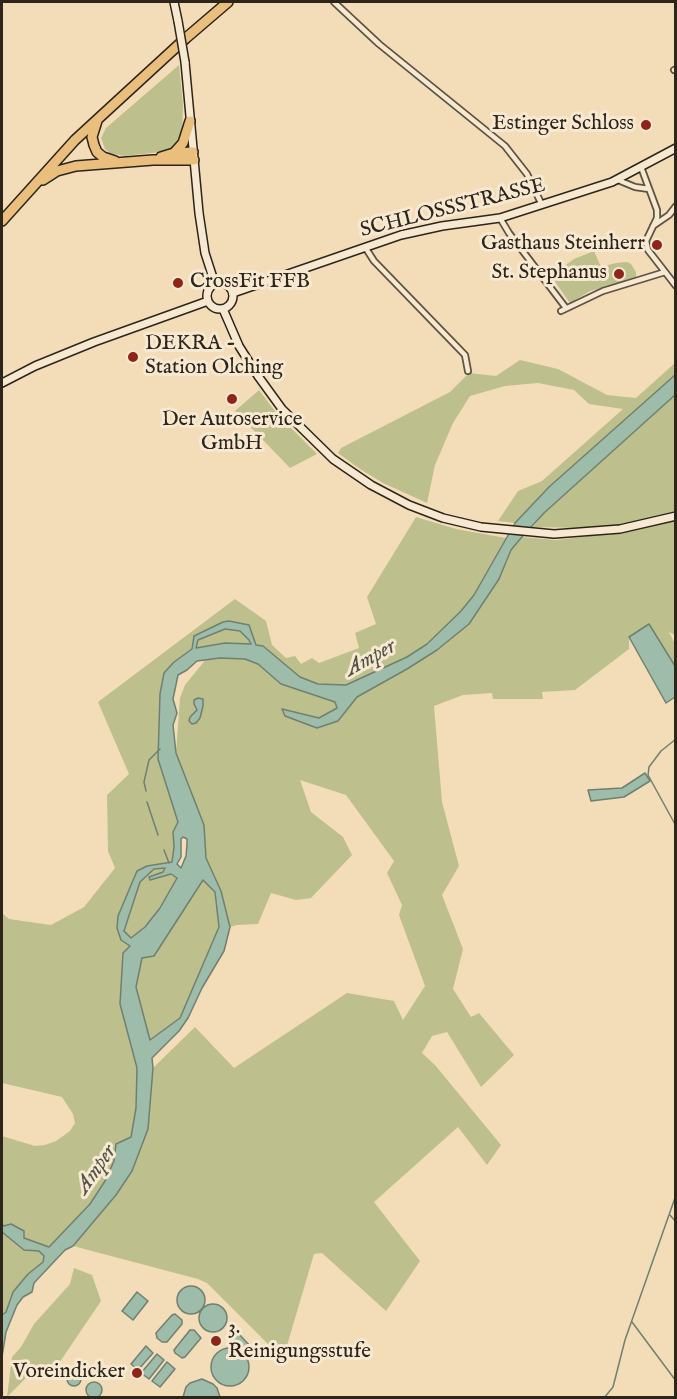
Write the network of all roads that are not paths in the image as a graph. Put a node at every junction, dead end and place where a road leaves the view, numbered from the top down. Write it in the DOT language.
graph roads {
  1 [pos="174,2"];
  2 [pos="228,2"];
  3 [pos="334,2"];
  4 [pos="98,119"];
  5 [pos="190,121"];
  6 [pos="675,148"];
  7 [pos="174,153"];
  8 [pos="193,156"];
  9 [pos="153,160"];
  10 [pos="117,162"];
  11 [pos="641,167"];
  12 [pos="617,180"];
  13 [pos="33,184"];
  14 [pos="649,189"];
  15 [pos="542,205"];
  16 [pos="675,208"];
  17 [pos="500,218"];
  18 [pos="2,221"];
  19 [pos="653,226"];
  20 [pos="365,247"];
  21 [pos="665,272"];
  22 [pos="215,284"];
  23 [pos="675,286"];
  24 [pos="233,293"];
  25 [pos="208,301"];
  26 [pos="224,309"];
  27 [pos="468,371"];
  28 [pos="2,383"];
  29 [pos="675,516"];
  1 -- 5 [label="main road, bridge"];
  2 -- 4 [label="highway"];
  3 -- 15 [label="street"];
  4 -- 10 [label="highway"];
  4 -- 13 [label="highway"];
  5 -- 7 [label="highway"];
  5 -- 8 [label="main road"];
  6 -- 11 [label="main road, SCHLOSSSTRASSE"];
  7 -- 8 [label="highway"];
  7 -- 9 [label="highway"];
  8 -- 9 [label="highway"];
  8 -- 22 [label="main road"];
  9 -- 10 [label="highway"];
  10 -- 13 [label="highway"];
  11 -- 12 [label="main road, SCHLOSSSTRASSE"];
  11 -- 14 [label="street"];
  12 -- 14 [label="street"];
  12 -- 15 [label="main road, SCHLOSSSTRASSE"];
  13 -- 18 [label="highway"];
  14 -- 19 [label="street"];
  15 -- 17 [label="main road, SCHLOSSSTRASSE"];
  16 -- 19 [label="street"];
  17 -- 20 [label="main road, SCHLOSSSTRASSE"];
  17 -- 21 [label="street"];
  19 -- 21 [label="street"];
  20 -- 24 [label="main road, SCHLOSSSTRASSE"];
  20 -- 27 [label="street"];
  21 -- 23 [label="street"];
  22 -- 24 [label="main road"];
  22 -- 25 [label="main road"];
  24 -- 26 [label="main road"];
  25 -- 26 [label="main road"];
  25 -- 28 [label="main road"];
  26 -- 29 [label="main road"];
}
